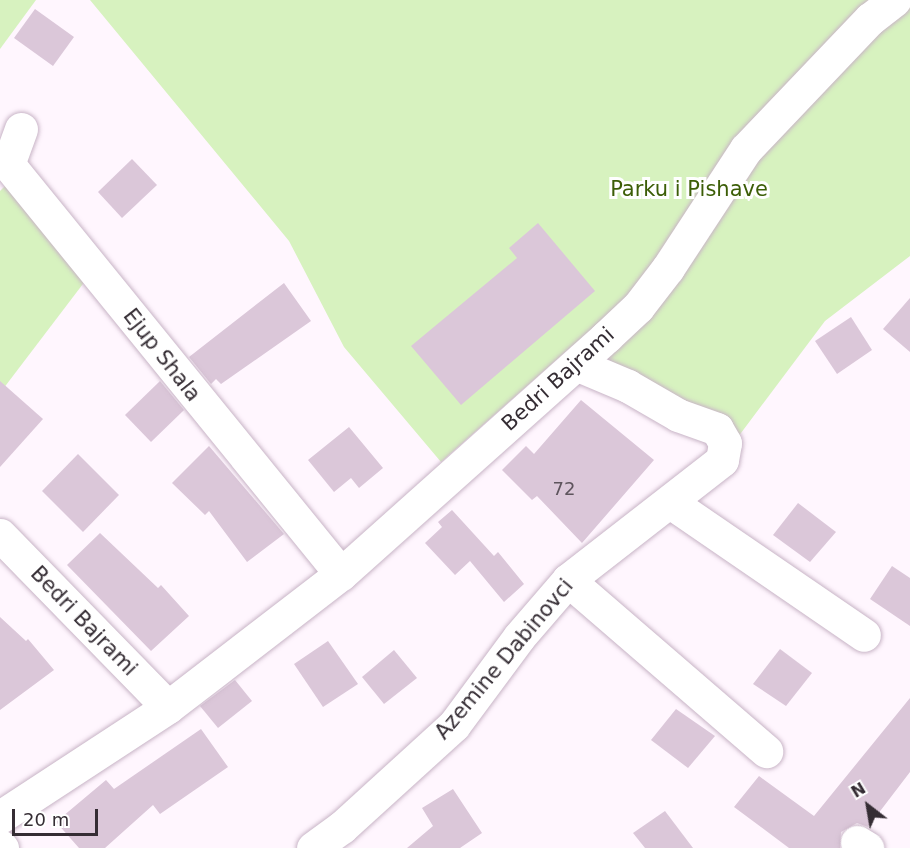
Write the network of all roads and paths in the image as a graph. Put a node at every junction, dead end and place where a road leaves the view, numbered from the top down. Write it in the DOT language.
graph roads {
  1 [pos="894,0"];
  2 [pos="21,129"];
  3 [pos="576,364"];
  4 [pos="670,502"];
  5 [pos="0,535"];
  6 [pos="341,574"];
  7 [pos="568,580"];
  8 [pos="864,635"];
  9 [pos="168,707"];
  10 [pos="766,751"];
  11 [pos="0,817"];
  12 [pos="313,848"];
  1 -- 3 [label="street, Bedri Bajrami"];
  2 -- 6 [label="street, Ejup Shala"];
  3 -- 4 [label="street, Azemine Dabinovci"];
  3 -- 6 [label="street, Bedri Bajrami"];
  4 -- 7 [label="street, Azemine Dabinovci"];
  4 -- 8 [label="street"];
  5 -- 9 [label="street, Bedri Bajrami"];
  6 -- 9 [label="street, Bedri Bajrami"];
  7 -- 10 [label="street"];
  7 -- 12 [label="street, Azemine Dabinovci"];
  9 -- 11 [label="street, Bedri Bajrami"];
}
